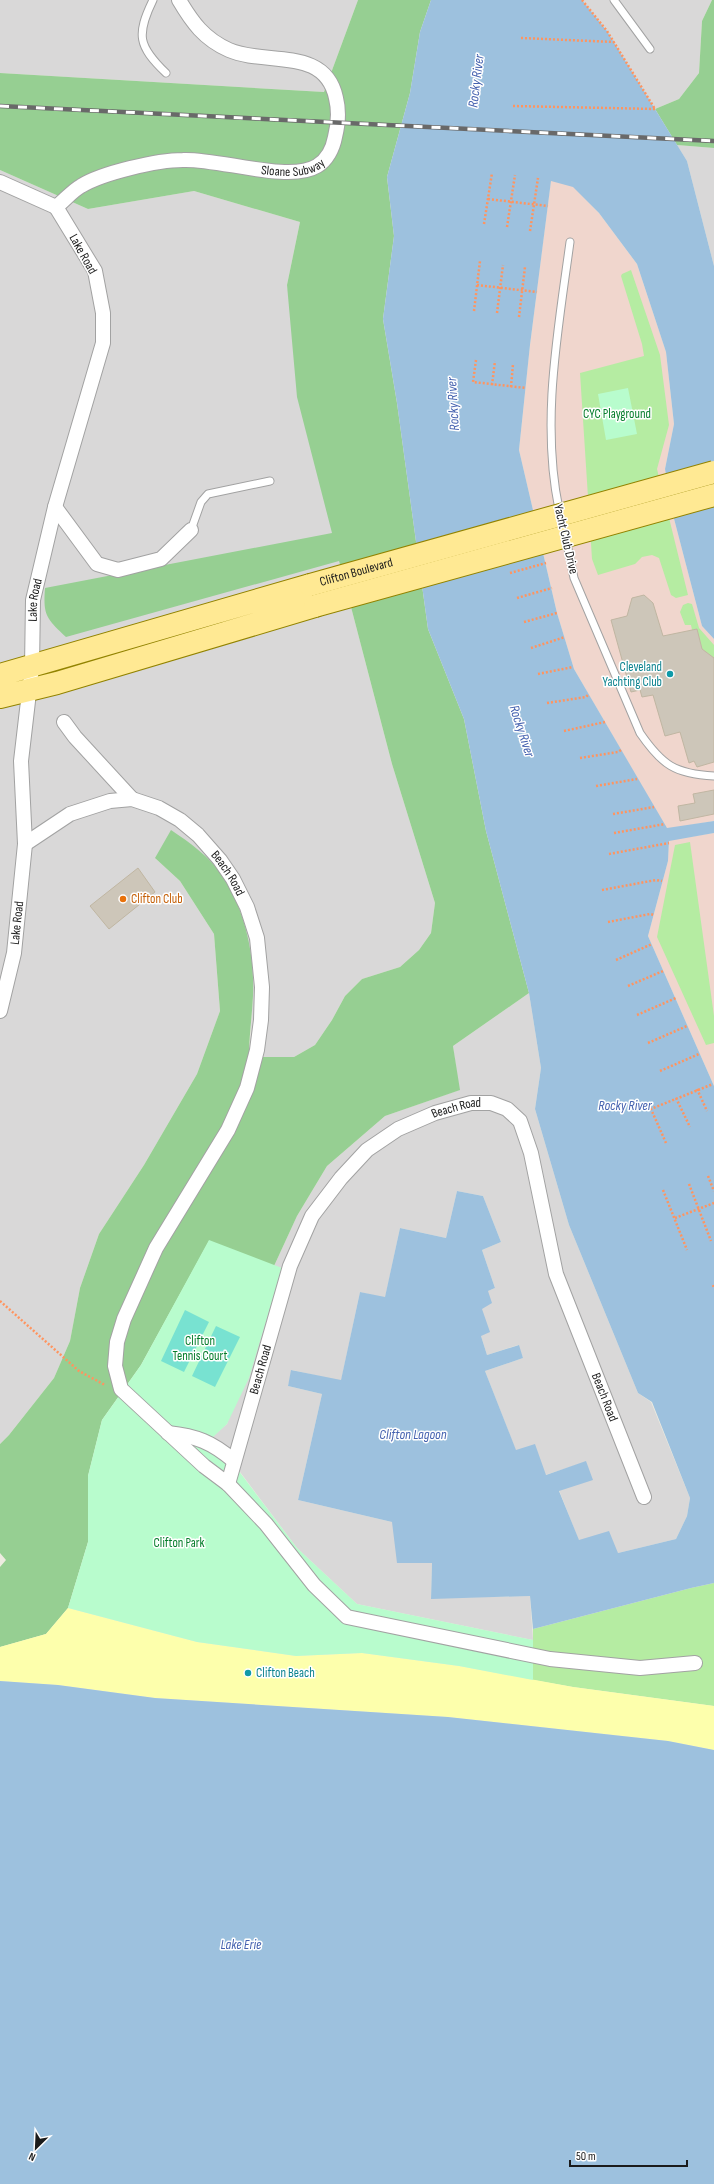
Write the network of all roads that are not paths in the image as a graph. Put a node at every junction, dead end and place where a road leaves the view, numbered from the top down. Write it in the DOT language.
graph roads {
  1 [pos="153,0"];
  2 [pos="179,0"];
  3 [pos="614,0"];
  4 [pos="650,49"];
  5 [pos="166,73"];
  6 [pos="0,182"];
  7 [pos="56,208"];
  8 [pos="570,242"];
  9 [pos="714,472"];
  10 [pos="270,481"];
  11 [pos="714,495"];
  12 [pos="56,507"];
  13 [pos="562,524"];
  14 [pos="191,530"];
  15 [pos="564,532"];
  16 [pos="313,596"];
  17 [pos="32,667"];
  18 [pos="0,675"];
  19 [pos="28,690"];
  20 [pos="0,697"];
  21 [pos="64,722"];
  22 [pos="714,776"];
  23 [pos="132,799"];
  24 [pos="25,844"];
  25 [pos="0,1011"];
  26 [pos="168,1433"];
  27 [pos="234,1461"];
  28 [pos="228,1484"];
  29 [pos="644,1497"];
  30 [pos="695,1663"];
  1 -- 5 [label="lane"];
  2 -- 7 [label="street, Sloane Subway"];
  3 -- 4 [label="lane"];
  6 -- 7 [label="street"];
  7 -- 12 [label="street, Lake Road"];
  8 -- 13 [label="lane, Yacht Club Drive"];
  9 -- 16 [label="main road, Clifton Boulevard, bridge"];
  10 -- 14 [label="lane"];
  11 -- 16 [label="main road, Clifton Boulevard, bridge"];
  12 -- 14 [label="street"];
  12 -- 17 [label="street, Lake Road"];
  15 -- 22 [label="lane, Yacht Club Drive"];
  16 -- 17 [label="main road, Clifton Boulevard"];
  16 -- 19 [label="main road, Clifton Boulevard"];
  17 -- 18 [label="main road, Clifton Boulevard"];
  17 -- 19 [label="street, Lake Road"];
  19 -- 20 [label="main road, Clifton Boulevard"];
  19 -- 24 [label="street, Lake Road"];
  21 -- 23 [label="street, Beach Road"];
  23 -- 24 [label="street, Beach Road"];
  23 -- 26 [label="street, Beach Road"];
  24 -- 25 [label="street, Lake Road"];
  26 -- 27 [label="street"];
  26 -- 28 [label="street, Beach Road"];
  27 -- 28 [label="street, Beach Road"];
  27 -- 29 [label="street, Beach Road"];
  28 -- 30 [label="street, Beach Road"];
}
